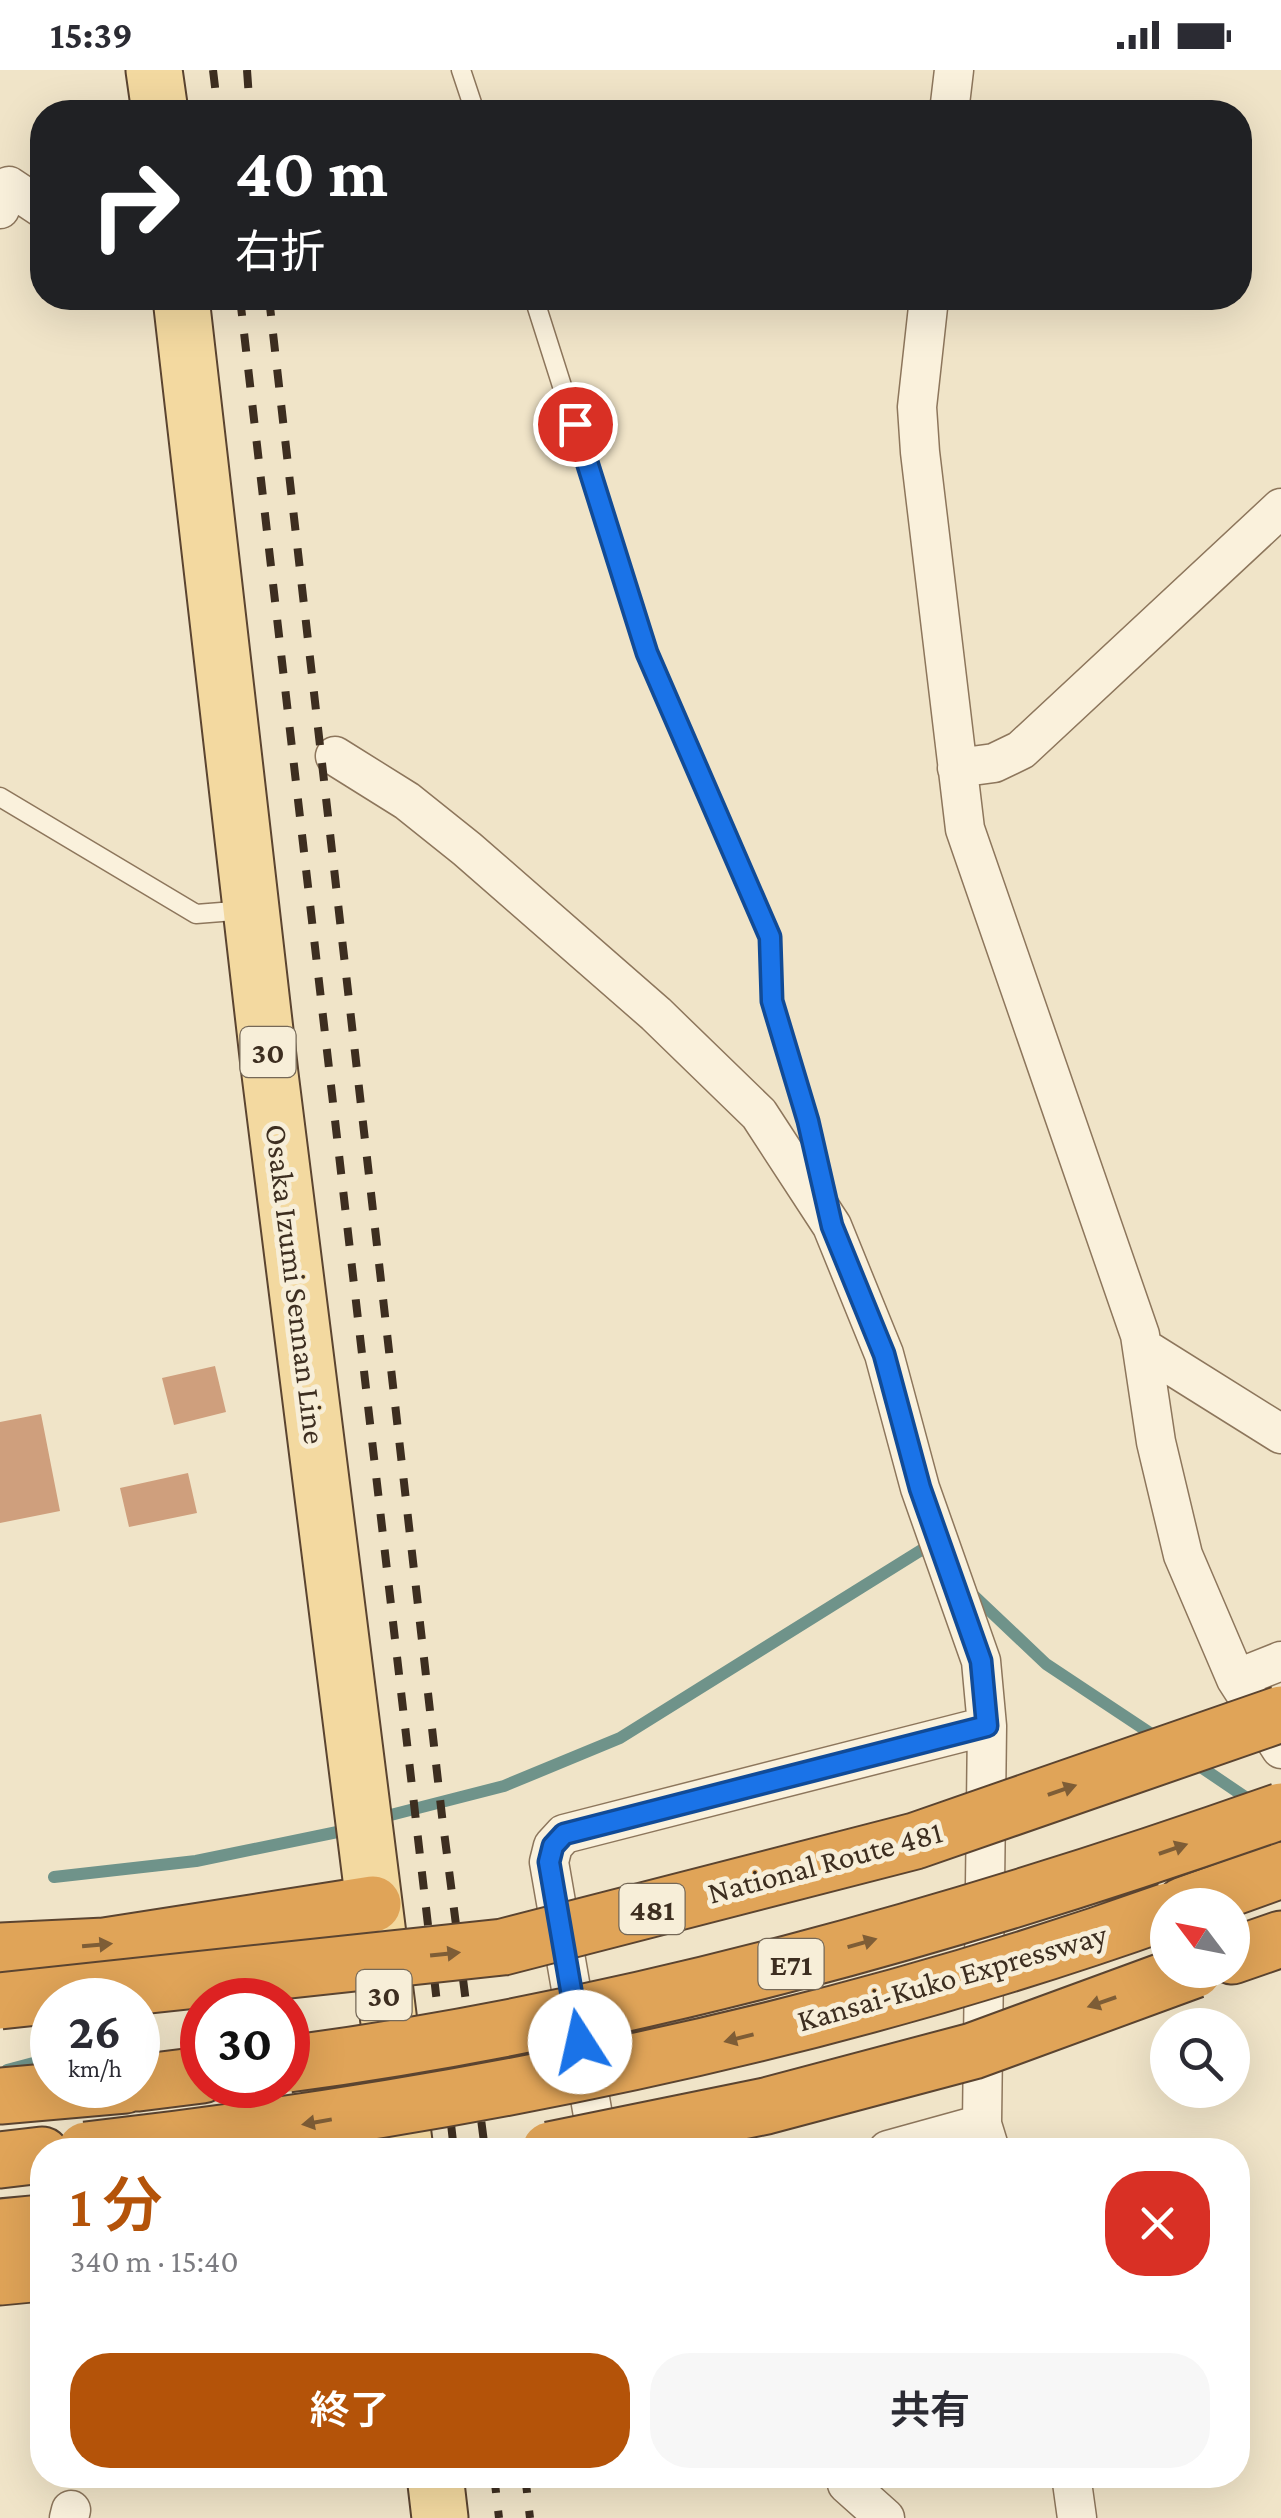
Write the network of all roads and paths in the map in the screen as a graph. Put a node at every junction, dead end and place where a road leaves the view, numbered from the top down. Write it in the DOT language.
graph roads {
  1 [pos="154,70"];
  2 [pos="461,70"];
  3 [pos="954,70"];
  4 [pos="158,100"];
  5 [pos="471,100"];
  6 [pos="950,100"];
  7 [pos="30,200"];
  8 [pos="0,209"];
  9 [pos="182,310"];
  10 [pos="538,310"];
  11 [pos="928,310"];
  12 [pos="1281,508"];
  13 [pos="335,756"];
  14 [pos="957,768"];
  15 [pos="0,798"];
  16 [pos="253,910"];
  17 [pos="832,1226"];
  18 [pos="1142,1347"];
  19 [pos="1281,1434"];
  20 [pos="1281,1661"];
  21 [pos="1236,1679"];
  22 [pos="1281,1714"];
  23 [pos="987,1726"];
  24 [pos="1281,1749"];
  25 [pos="1281,1810"];
  26 [pos="1281,1870"];
  27 [pos="1231,1888"];
  28 [pos="372,1904"];
  29 [pos="1150,1917"];
  30 [pos="1281,1939"];
  31 [pos="1250,1950"];
  32 [pos="0,1951"];
  33 [pos="1150,1986"];
  34 [pos="0,2002"];
  35 [pos="310,2060"];
  36 [pos="30,2093"];
  37 [pos="0,2096"];
  38 [pos="986,2137"];
  39 [pos="194,2138"];
  40 [pos="403,2138"];
  41 [pos="597,2138"];
  42 [pos="609,2138"];
  43 [pos="30,2156"];
  44 [pos="0,2160"];
  45 [pos="30,2224"];
  46 [pos="0,2227"];
  47 [pos="30,2274"];
  48 [pos="0,2277"];
  49 [pos="437,2488"];
  50 [pos="852,2488"];
  51 [pos="1073,2488"];
  52 [pos="440,2518"];
  53 [pos="884,2518"];
  54 [pos="1077,2518"];
  1 -- 4 [label="main road"];
  2 -- 5 [label="lane"];
  3 -- 6 [label="street"];
  7 -- 8 [label="street"];
  9 -- 16 [label="main road, Osaka Izumi Sennan Line / 30"];
  10 -- 17 [label="lane"];
  11 -- 14 [label="street"];
  12 -- 14 [label="street"];
  13 -- 17 [label="street"];
  14 -- 18 [label="street"];
  15 -- 16 [label="lane"];
  16 -- 28 [label="main road, Osaka Izumi Sennan Line / 30"];
  17 -- 23 [label="street"];
  18 -- 19 [label="street"];
  18 -- 21 [label="street"];
  20 -- 21 [label="street"];
  21 -- 24 [label="street"];
  34 -- 22 [label="highway, National Route 481 / 481, one-way, bridge"];
  23 -- 38 [label="street"];
  23 -- 41 [label="street"];
  35 -- 25 [label="highway, Kansai-Kuko Expressway / E71, one-way, bridge"];
  26 -- 27 [label="highway"];
  32 -- 28 [label="highway, one-way"];
  28 -- 40 [label="main road, Osaka Izumi Sennan Line / 30"];
  29 -- 39 [label="highway, Kansai-Kuko Expressway / E71, one-way, bridge"];
  30 -- 31 [label="highway"];
  33 -- 42 [label="highway, one-way, bridge"];
  36 -- 37 [label="highway"];
  43 -- 44 [label="highway"];
  45 -- 46 [label="highway"];
  47 -- 48 [label="highway"];
  49 -- 52 [label="main road"];
  50 -- 53 [label="street"];
  51 -- 54 [label="street"];
}
